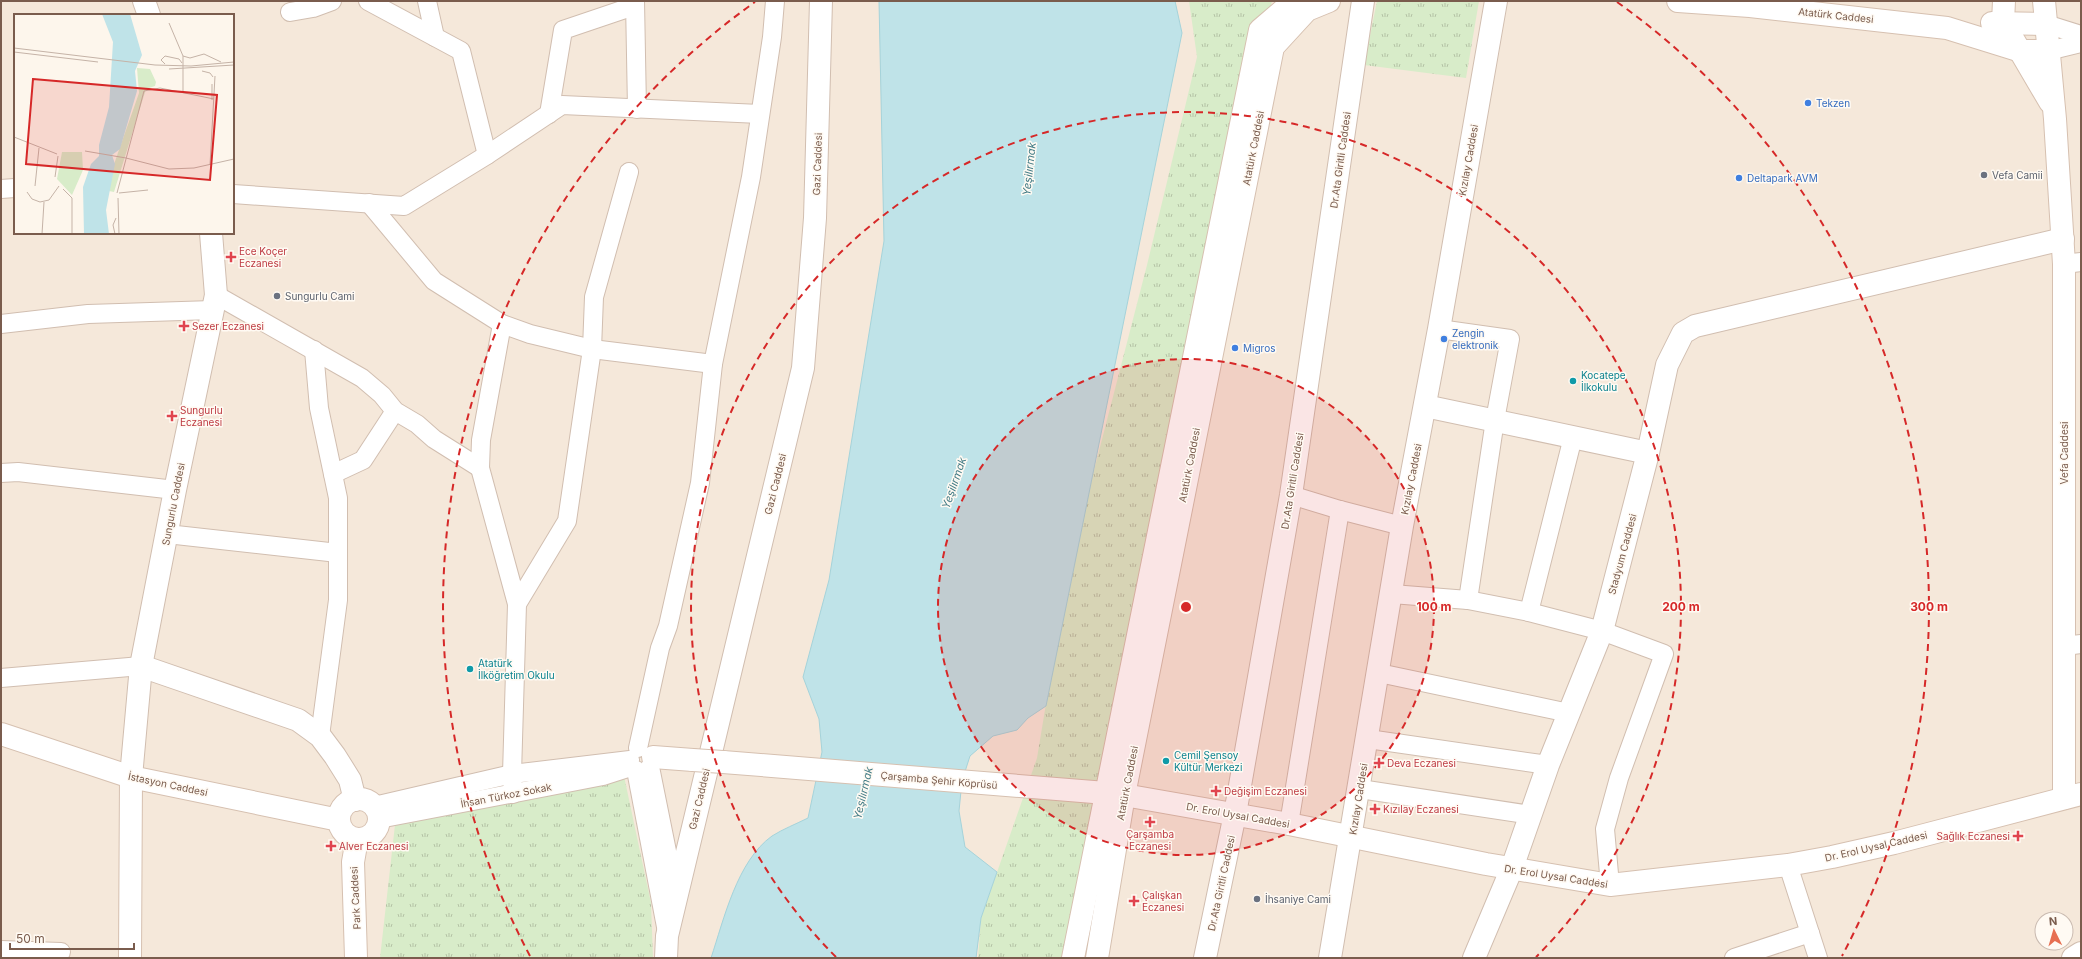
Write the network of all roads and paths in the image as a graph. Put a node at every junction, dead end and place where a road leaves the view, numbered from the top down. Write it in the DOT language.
graph roads {
  1 [pos="144,1"];
  2 [pos="332,1"];
  3 [pos="368,1"];
  4 [pos="427,1"];
  5 [pos="775,1"];
  6 [pos="821,1"];
  7 [pos="1294,1"];
  8 [pos="1329,1"];
  9 [pos="1363,1"];
  10 [pos="1496,1"];
  11 [pos="1686,1"];
  12 [pos="2004,1"];
  13 [pos="2044,1"];
  14 [pos="634,3"];
  15 [pos="290,12"];
  16 [pos="149,14"];
  17 [pos="2003,22"];
  18 [pos="2046,24"];
  19 [pos="1947,28"];
  20 [pos="2081,35"];
  21 [pos="435,37"];
  22 [pos="2081,43"];
  23 [pos="2021,51"];
  24 [pos="2048,51"];
  25 [pos="2054,108"];
  26 [pos="637,109"];
  27 [pos="549,114"];
  28 [pos="760,114"];
  29 [pos="487,155"];
  30 [pos="629,172"];
  31 [pos="14,188"];
  32 [pos="1,189"];
  33 [pos="234,194"];
  34 [pos="370,202"];
  35 [pos="211,234"];
  36 [pos="2063,239"];
  37 [pos="2073,263"];
  38 [pos="214,302"];
  39 [pos="1,324"];
  40 [pos="502,324"];
  41 [pos="1439,329"];
  42 [pos="592,349"];
  43 [pos="314,350"];
  44 [pos="713,364"];
  45 [pos="1425,406"];
  46 [pos="395,411"];
  47 [pos="1495,420"];
  48 [pos="1573,437"];
  49 [pos="1648,454"];
  50 [pos="480,468"];
  51 [pos="1,473"];
  52 [pos="333,474"];
  53 [pos="175,490"];
  54 [pos="1291,495"];
  55 [pos="1340,510"];
  56 [pos="1402,526"];
  57 [pos="167,534"];
  58 [pos="338,554"];
  59 [pos="1392,594"];
  60 [pos="1468,600"];
  61 [pos="517,604"];
  62 [pos="1529,612"];
  63 [pos="1602,631"];
  64 [pos="2073,645"];
  65 [pos="141,666"];
  66 [pos="1379,673"];
  67 [pos="1,678"];
  68 [pos="1569,712"];
  69 [pos="1,734"];
  70 [pos="320,736"];
  71 [pos="1368,739"];
  72 [pos="641,760"];
  73 [pos="1548,765"];
  74 [pos="512,774"];
  75 [pos="131,777"];
  76 [pos="1360,789"];
  77 [pos="513,794"];
  78 [pos="1115,794"];
  79 [pos="2073,796"];
  80 [pos="370,808"];
  81 [pos="1235,814"];
  82 [pos="1530,814"];
  83 [pos="339,820"];
  84 [pos="1289,824"];
  85 [pos="1352,838"];
  86 [pos="357,839"];
  87 [pos="1788,865"];
  88 [pos="1512,868"];
  89 [pos="1610,886"];
  90 [pos="676,897"];
  91 [pos="1810,932"];
  92 [pos="667,936"];
  93 [pos="1,950"];
  94 [pos="62,952"];
  95 [pos="2081,953"];
  96 [pos="130,958"];
  97 [pos="356,958"];
  98 [pos="666,958"];
  99 [pos="1073,958"];
  100 [pos="1097,958"];
  101 [pos="1205,958"];
  102 [pos="1330,958"];
  103 [pos="1474,958"];
  104 [pos="1734,958"];
  105 [pos="1818,958"];
  106 [pos="2073,958"];
  1 -- 16 [label="main road"];
  2 -- 15 [label="street"];
  3 -- 21 [label="street"];
  4 -- 21 [label="street"];
  5 -- 28 [label="street"];
  6 -- 90 [label="main road, Gazi Caddesi"];
  7 -- 78 [label="main road, Atatürk Caddesi"];
  8 -- 78 [label="main road, Atatürk Caddesi"];
  9 -- 54 [label="main road, Dr.Ata Giritli Caddesi"];
  10 -- 41 [label="main road, Kızılay Caddesi"];
  11 -- 19 [label="main road, Atatürk Caddesi"];
  12 -- 17 [label="main road"];
  13 -- 18 [label="main road, Vefa Caddesi"];
  14 -- 26 [label="street"];
  14 -- 27 [label="street"];
  17 -- 18 [label="main road"];
  17 -- 19 [label="main road"];
  17 -- 23 [label="main road"];
  18 -- 20 [label="street"];
  18 -- 24 [label="main road, Vefa Caddesi"];
  19 -- 23 [label="main road"];
  21 -- 29 [label="street"];
  22 -- 24 [label="street"];
  23 -- 24 [label="main road"];
  23 -- 25 [label="main road"];
  24 -- 25 [label="main road, Vefa Caddesi"];
  25 -- 36 [label="main road, Vefa Caddesi"];
  26 -- 27 [label="street"];
  26 -- 28 [label="street"];
  27 -- 29 [label="street"];
  28 -- 44 [label="street"];
  29 -- 34 [label="street"];
  30 -- 42 [label="street"];
  31 -- 32 [label="street"];
  33 -- 34 [label="street"];
  34 -- 40 [label="street"];
  35 -- 38 [label="main road, Sungurlu Caddesi"];
  36 -- 37 [label="main road, Vefa Caddesi"];
  36 -- 49 [label="main road, Stadyum Caddesi"];
  37 -- 64 [label="main road, Vefa Caddesi"];
  38 -- 39 [label="street"];
  38 -- 43 [label="street"];
  38 -- 53 [label="main road, Sungurlu Caddesi"];
  40 -- 42 [label="street"];
  40 -- 50 [label="street"];
  41 -- 45 [label="main road, Kızılay Caddesi"];
  41 -- 47 [label="street"];
  42 -- 44 [label="street"];
  42 -- 61 [label="street"];
  43 -- 46 [label="street"];
  43 -- 52 [label="street"];
  44 -- 72 [label="street"];
  45 -- 47 [label="main road"];
  45 -- 56 [label="main road, Kızılay Caddesi"];
  46 -- 50 [label="street"];
  46 -- 52 [label="street"];
  47 -- 48 [label="main road"];
  47 -- 60 [label="street"];
  48 -- 49 [label="main road"];
  48 -- 62 [label="street"];
  49 -- 63 [label="main road, Stadyum Caddesi"];
  50 -- 61 [label="street"];
  51 -- 53 [label="street"];
  52 -- 58 [label="street"];
  53 -- 57 [label="main road, Sungurlu Caddesi"];
  54 -- 55 [label="street"];
  54 -- 81 [label="main road, Dr.Ata Giritli Caddesi"];
  55 -- 56 [label="street"];
  55 -- 84 [label="street"];
  56 -- 59 [label="main road, Kızılay Caddesi"];
  57 -- 58 [label="street"];
  57 -- 65 [label="main road, Sungurlu Caddesi"];
  58 -- 70 [label="street"];
  59 -- 60 [label="street"];
  59 -- 66 [label="main road, Kızılay Caddesi"];
  60 -- 62 [label="street"];
  61 -- 74 [label="street"];
  62 -- 63 [label="street"];
  63 -- 68 [label="main road, Stadyum Caddesi"];
  63 -- 89 [label="street"];
  64 -- 79 [label="main road, Vefa Caddesi"];
  65 -- 67 [label="street"];
  65 -- 70 [label="main road"];
  65 -- 75 [label="main road, Sungurlu Caddesi"];
  66 -- 68 [label="street"];
  66 -- 71 [label="main road, Kızılay Caddesi"];
  68 -- 73 [label="main road, Stadyum Caddesi"];
  69 -- 75 [label="main road, İstasyon Caddesi"];
  70 -- 80 [label="main road"];
  71 -- 73 [label="street"];
  71 -- 76 [label="main road, Kızılay Caddesi"];
  72 -- 74 [label="street"];
  72 -- 77 [label="street, İhsan Türkoz Sokak"];
  72 -- 78 [label="main road, Çarşamba Şehir Köprüsü, bridge"];
  72 -- 90 [label="street"];
  72 -- 92 [label="street"];
  73 -- 82 [label="main road, Stadyum Caddesi"];
  74 -- 77 [label="street"];
  74 -- 80 [label="street"];
  75 -- 83 [label="main road, İstasyon Caddesi"];
  75 -- 96 [label="main road, Sungurlu Caddesi"];
  76 -- 82 [label="street"];
  76 -- 85 [label="main road, Kızılay Caddesi"];
  77 -- 80 [label="street, İhsan Türkoz Sokak"];
  78 -- 81 [label="main road, Dr. Erol Uysal Caddesi"];
  78 -- 99 [label="main road, Atatürk Caddesi"];
  78 -- 100 [label="main road, Atatürk Caddesi"];
  79 -- 87 [label="main road, Dr. Erol Uysal Caddesi"];
  80 -- 83 [label="main road"];
  80 -- 86 [label="main road"];
  81 -- 84 [label="main road, Dr. Erol Uysal Caddesi"];
  81 -- 101 [label="main road, Dr.Ata Giritli Caddesi"];
  82 -- 88 [label="main road, Stadyum Caddesi"];
  83 -- 86 [label="main road"];
  84 -- 85 [label="main road, Dr. Erol Uysal Caddesi"];
  85 -- 88 [label="main road, Dr. Erol Uysal Caddesi"];
  85 -- 102 [label="main road, Kızılay Caddesi"];
  86 -- 97 [label="main road, Park Caddesi"];
  87 -- 89 [label="main road, Dr. Erol Uysal Caddesi"];
  87 -- 91 [label="street"];
  88 -- 89 [label="main road, Dr. Erol Uysal Caddesi"];
  88 -- 103 [label="main road, Stadyum Caddesi"];
  90 -- 92 [label="main road, Gazi Caddesi"];
  91 -- 104 [label="street"];
  91 -- 105 [label="street"];
  92 -- 98 [label="main road, Gazi Caddesi"];
  93 -- 94 [label="street"];
  95 -- 106 [label="main road"];
}
